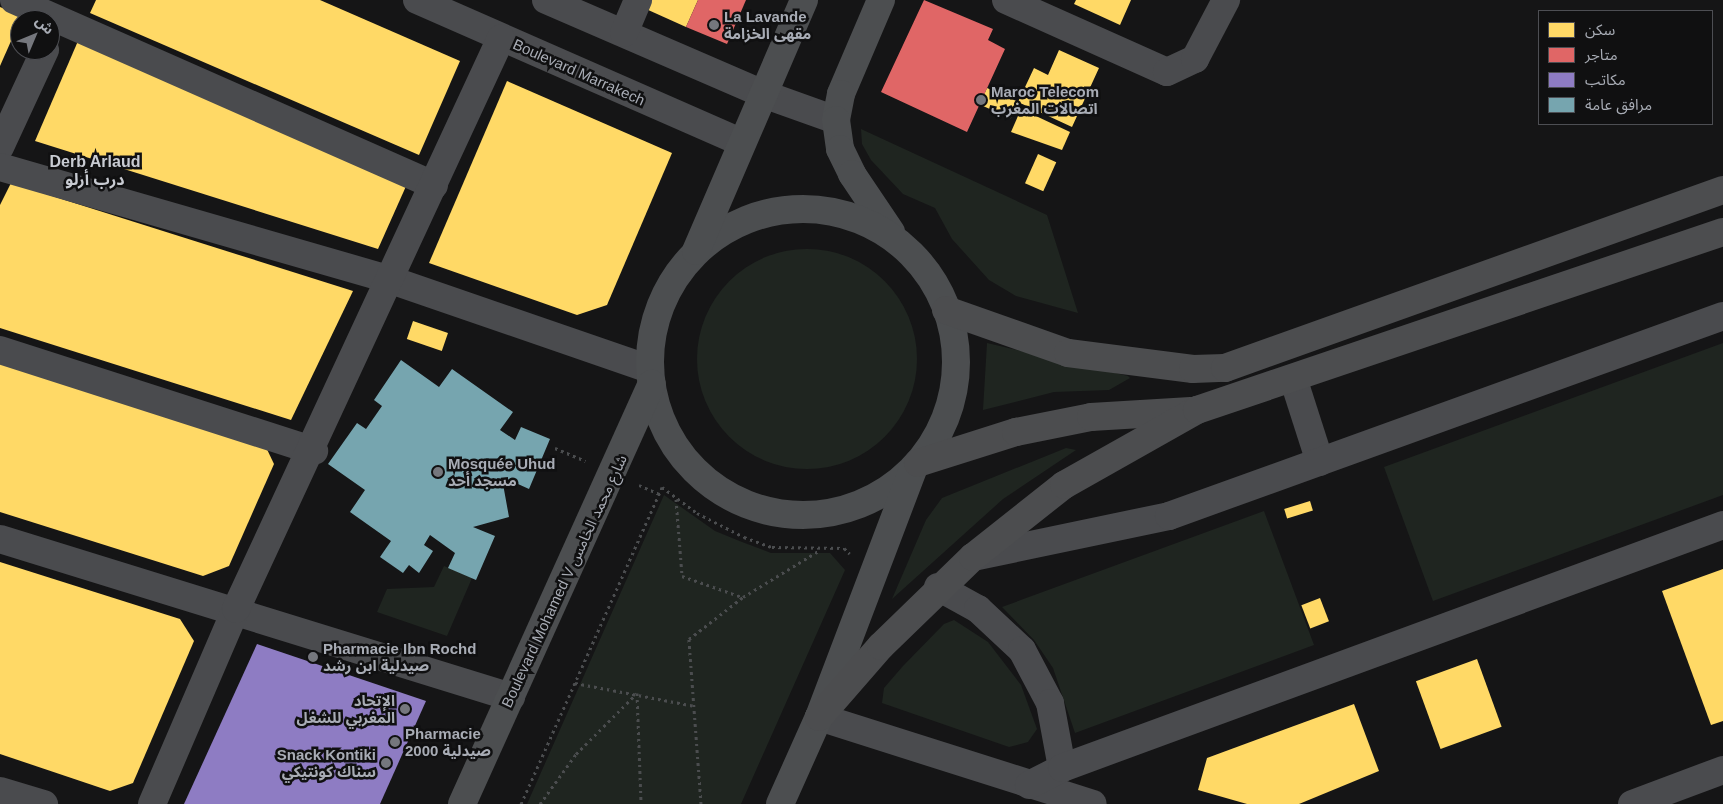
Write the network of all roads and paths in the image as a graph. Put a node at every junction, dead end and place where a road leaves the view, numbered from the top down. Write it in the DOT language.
graph roads {
  1 [pos="14,0"];
  2 [pos="416,0"];
  3 [pos="546,0"];
  4 [pos="638,0"];
  5 [pos="804,0"];
  6 [pos="881,0"];
  7 [pos="1006,0"];
  8 [pos="1226,0"];
  9 [pos="1054,9"];
  10 [pos="36,10"];
  11 [pos="60,20"];
  12 [pos="624,33"];
  13 [pos="502,38"];
  14 [pos="40,60"];
  15 [pos="763,94"];
  16 [pos="836,120"];
  17 [pos="741,142"];
  18 [pos="0,147"];
  19 [pos="0,167"];
  20 [pos="434,185"];
  21 [pos="1723,190"];
  22 [pos="1723,232"];
  23 [pos="695,253"];
  24 [pos="914,257"];
  25 [pos="391,280"];
  26 [pos="946,310"];
  27 [pos="1723,316"];
  28 [pos="0,350"];
  29 [pos="651,376"];
  30 [pos="1294,381"];
  31 [pos="1197,410"];
  32 [pos="314,451"];
  33 [pos="1320,462"];
  34 [pos="916,464"];
  35 [pos="676,498"];
  36 [pos="1723,524"];
  37 [pos="0,539"];
  38 [pos="822,549"];
  39 [pos="973,556"];
  40 [pos="852,563"];
  41 [pos="938,587"];
  42 [pos="743,597"];
  43 [pos="236,609"];
  44 [pos="575,683"];
  45 [pos="637,693"];
  46 [pos="511,697"];
  47 [pos="695,706"];
  48 [pos="819,717"];
  49 [pos="1062,768"];
  50 [pos="1723,770"];
  51 [pos="1029,785"];
  52 [pos="0,791"];
  53 [pos="44,804"];
  54 [pos="152,804"];
  55 [pos="462,804"];
  56 [pos="521,804"];
  57 [pos="540,804"];
  58 [pos="642,804"];
  59 [pos="700,804"];
  60 [pos="780,804"];
  61 [pos="1093,804"];
  62 [pos="1632,804"];
  1 -- 10 [label="street"];
  2 -- 13 [label="street, Boulevard Marrakech"];
  3 -- 12 [label="street"];
  4 -- 12 [label="street"];
  5 -- 15 [label="main road"];
  6 -- 16 [label="main road"];
  7 -- 9 [label="street"];
  8 -- 9 [label="street"];
  11 -- 20 [label="street"];
  12 -- 15 [label="street"];
  13 -- 17 [label="street, Boulevard Marrakech"];
  13 -- 20 [label="street"];
  14 -- 18 [label="street"];
  15 -- 16 [label="street"];
  15 -- 17 [label="main road"];
  16 -- 24 [label="main road"];
  17 -- 23 [label="main road"];
  19 -- 25 [label="street"];
  20 -- 25 [label="street"];
  21 -- 26 [label="highway"];
  22 -- 30 [label="highway"];
  23 -- 24 [label="main road"];
  23 -- 29 [label="main road"];
  24 -- 26 [label="main road"];
  25 -- 29 [label="street"];
  25 -- 32 [label="street"];
  26 -- 34 [label="main road"];
  27 -- 33 [label="street"];
  28 -- 32 [label="street"];
  29 -- 34 [label="main road"];
  29 -- 46 [label="main road, Boulevard Mohamed V شارع محمد الخامس"];
  30 -- 31 [label="highway"];
  30 -- 33 [label="street"];
  31 -- 34 [label="highway"];
  31 -- 39 [label="highway"];
  32 -- 43 [label="street"];
  33 -- 39 [label="street"];
  34 -- 48 [label="main road"];
  35 -- 38 [label="path"];
  35 -- 42 [label="path"];
  35 -- 44 [label="path"];
  36 -- 49 [label="street"];
  37 -- 43 [label="street"];
  38 -- 40 [label="path"];
  38 -- 42 [label="path"];
  39 -- 41 [label="highway"];
  41 -- 48 [label="highway"];
  41 -- 49 [label="street"];
  42 -- 47 [label="path"];
  43 -- 46 [label="street"];
  43 -- 54 [label="street"];
  44 -- 45 [label="path"];
  44 -- 56 [label="path"];
  45 -- 47 [label="path"];
  45 -- 57 [label="path"];
  45 -- 58 [label="path"];
  46 -- 55 [label="main road, Boulevard Mohamed V شارع محمد الخامس"];
  47 -- 59 [label="path"];
  48 -- 51 [label="street"];
  48 -- 60 [label="main road"];
  49 -- 51 [label="street"];
  50 -- 62 [label="street"];
  51 -- 61 [label="street"];
  52 -- 53 [label="street"];
}
